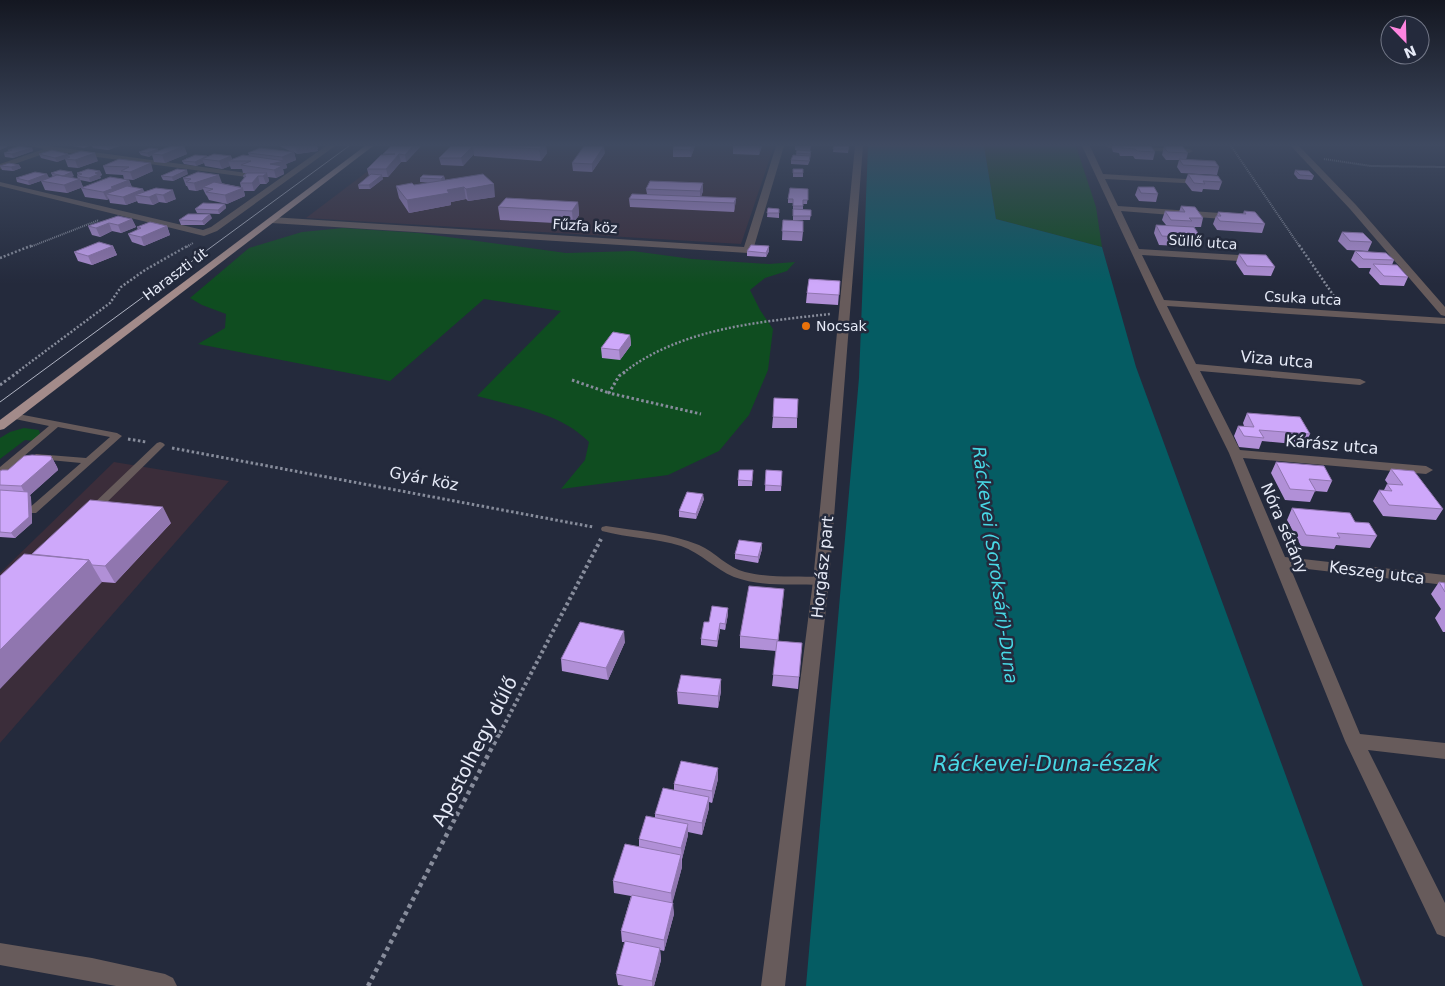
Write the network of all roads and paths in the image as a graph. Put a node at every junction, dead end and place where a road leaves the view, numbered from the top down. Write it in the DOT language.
graph roads {
  1 [pos="33,192"];
  2 [pos="266,192"];
  3 [pos="308,192"];
  4 [pos="766,192"];
  5 [pos="855,192"];
  6 [pos="1108,192"];
  7 [pos="1262,192"];
  8 [pos="1338,192"];
  9 [pos="1116,208"];
  10 [pos="118,213"];
  11 [pos="1248,218"];
  12 [pos="271,220"];
  13 [pos="204,234"];
  14 [pos="1136,252"];
  15 [pos="0,258"];
  16 [pos="1268,260"];
  17 [pos="1160,303"];
  18 [pos="1445,313"];
  19 [pos="829,314"];
  20 [pos="1346,314"];
  21 [pos="1445,321"];
  22 [pos="1192,367"];
  23 [pos="572,380"];
  24 [pos="1360,382"];
  25 [pos="0,384"];
  26 [pos="609,393"];
  27 [pos="701,414"];
  28 [pos="14,416"];
  29 [pos="57,424"];
  30 [pos="0,426"];
  31 [pos="117,436"];
  32 [pos="160,445"];
  33 [pos="1235,453"];
  34 [pos="21,454"];
  35 [pos="89,461"];
  36 [pos="1426,470"];
  37 [pos="0,472"];
  38 [pos="32,512"];
  39 [pos="83,519"];
  40 [pos="606,529"];
  41 [pos="1280,561"];
  42 [pos="1445,580"];
  43 [pos="821,581"];
  44 [pos="1354,741"];
  45 [pos="1445,751"];
  46 [pos="1445,926"];
  47 [pos="0,954"];
  48 [pos="164,986"];
  49 [pos="368,986"];
  50 [pos="773,986"];
  1 -- 10 [label="street"];
  2 -- 13 [label="street, Haraszti út"];
  3 -- 12 [label="main road, Haraszti út"];
  4 -- 12 [label="street, Fűzfa köz"];
  5 -- 43 [label="street, Horgász part"];
  6 -- 9 [label="street, Nóra sétány"];
  7 -- 20 [label="path"];
  8 -- 18 [label="street"];
  9 -- 11 [label="street"];
  9 -- 14 [label="street, Nóra sétány"];
  10 -- 13 [label="street"];
  10 -- 15 [label="path"];
  12 -- 28 [label="main road, Haraszti út"];
  13 -- 25 [label="path"];
  14 -- 16 [label="street, Süllő utca"];
  14 -- 17 [label="street, Nóra sétány"];
  17 -- 20 [label="street, Csuka utca"];
  17 -- 22 [label="street, Nóra sétány"];
  19 -- 26 [label="path"];
  20 -- 21 [label="street, Csuka utca"];
  22 -- 24 [label="street, Viza utca"];
  22 -- 33 [label="street, Nóra sétány"];
  23 -- 26 [label="path"];
  26 -- 27 [label="path"];
  28 -- 29 [label="lane"];
  28 -- 30 [label="main road, Haraszti út"];
  29 -- 31 [label="lane"];
  29 -- 34 [label="lane"];
  31 -- 32 [label="path, Gyár köz"];
  31 -- 35 [label="lane"];
  32 -- 39 [label="lane"];
  32 -- 40 [label="path, Gyár köz"];
  33 -- 36 [label="street, Kárász utca"];
  33 -- 41 [label="street, Nóra sétány"];
  34 -- 35 [label="lane"];
  34 -- 37 [label="lane"];
  35 -- 38 [label="lane"];
  40 -- 43 [label="lane"];
  40 -- 49 [label="path, Apostolhegy dűlő"];
  41 -- 42 [label="street, Keszeg utca"];
  41 -- 44 [label="street, Nóra sétány"];
  43 -- 50 [label="street, Horgász part"];
  44 -- 45 [label="street"];
  44 -- 46 [label="street, Nóra sétány"];
  47 -- 48 [label="street"];
}
